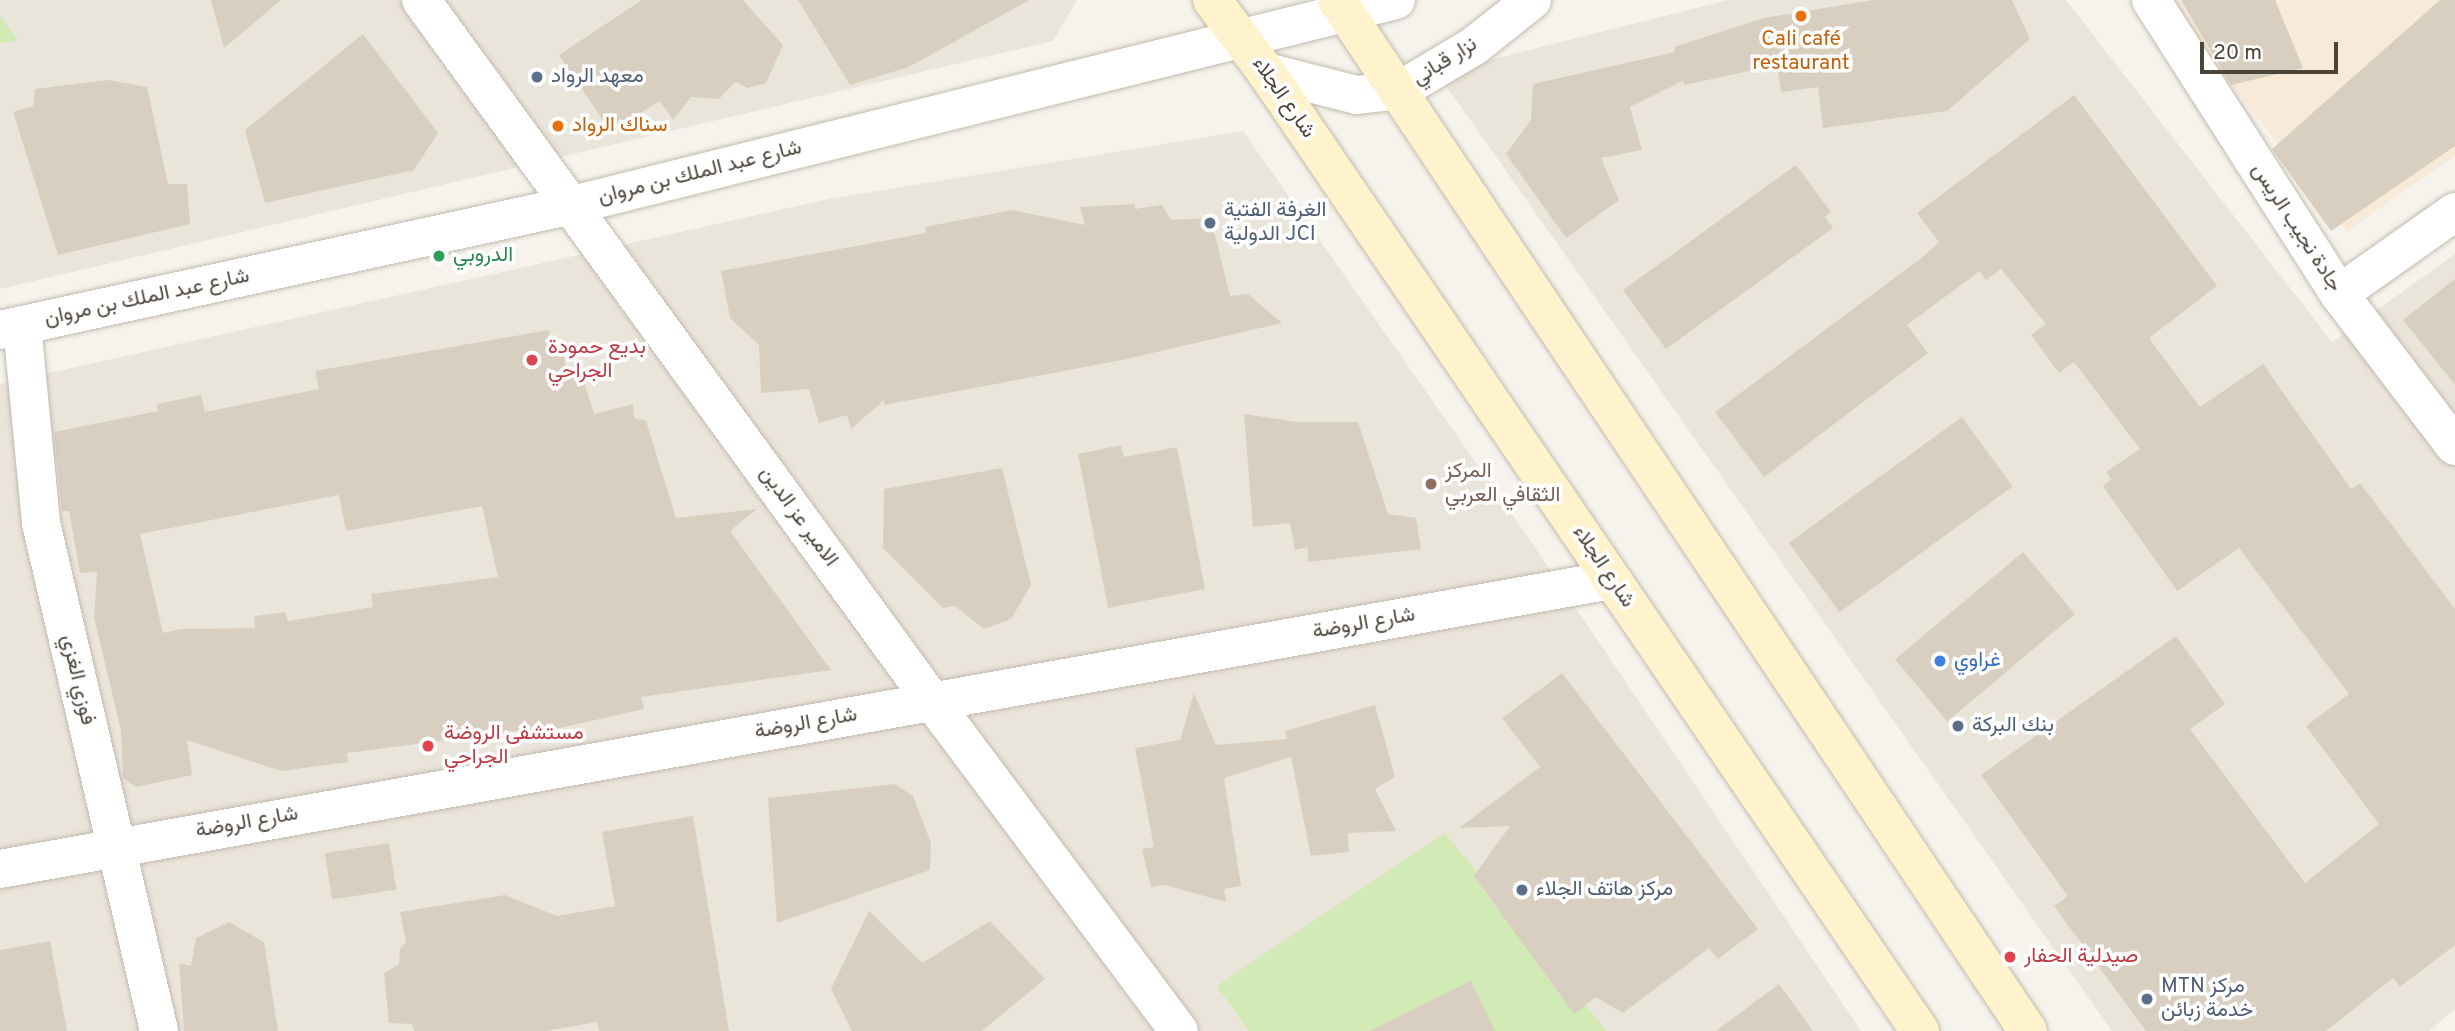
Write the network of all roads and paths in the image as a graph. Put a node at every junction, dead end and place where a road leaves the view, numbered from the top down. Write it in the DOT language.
graph roads {
  1 [pos="421,0"];
  2 [pos="1212,0"];
  3 [pos="1396,0"];
  4 [pos="1532,0"];
  5 [pos="2151,0"];
  6 [pos="1341,5"];
  7 [pos="1241,38"];
  8 [pos="1266,72"];
  9 [pos="1400,90"];
  10 [pos="573,205"];
  11 [pos="2455,212"];
  12 [pos="2339,294"];
  13 [pos="11,328"];
  14 [pos="2455,446"];
  15 [pos="1611,580"];
  16 [pos="932,701"];
  17 [pos="114,846"];
  18 [pos="0,869"];
  19 [pos="159,1031"];
  20 [pos="1178,1031"];
  21 [pos="1920,1031"];
  22 [pos="2028,1031"];
  1 -- 10 [label="street, الامير عز الدين"];
  2 -- 7 [label="main road, شارع الجلاء"];
  3 -- 6 [label="street, شارع عبد الملك بن مروان"];
  4 -- 9 [label="street, نزار قباني"];
  5 -- 12 [label="street, جادة نجيب الريس"];
  6 -- 7 [label="street, شارع عبد الملك بن مروان"];
  6 -- 9 [label="main road"];
  7 -- 8 [label="main road, شارع الجلاء"];
  7 -- 10 [label="street, شارع عبد الملك بن مروان"];
  8 -- 9 [label="street, نزار قباني"];
  8 -- 15 [label="main road, شارع الجلاء"];
  9 -- 22 [label="main road"];
  10 -- 13 [label="street, شارع عبد الملك بن مروان"];
  10 -- 16 [label="street, الامير عز الدين"];
  11 -- 12 [label="street"];
  12 -- 14 [label="street, جادة نجيب الريس"];
  13 -- 17 [label="street, فوزي الغزي"];
  15 -- 16 [label="street, شارع الروضة"];
  15 -- 21 [label="main road, شارع الجلاء"];
  16 -- 17 [label="street, شارع الروضة"];
  16 -- 20 [label="street, الامير عز الدين"];
  17 -- 18 [label="street, شارع الروضة"];
  17 -- 19 [label="street, فوزي الغزي"];
}
